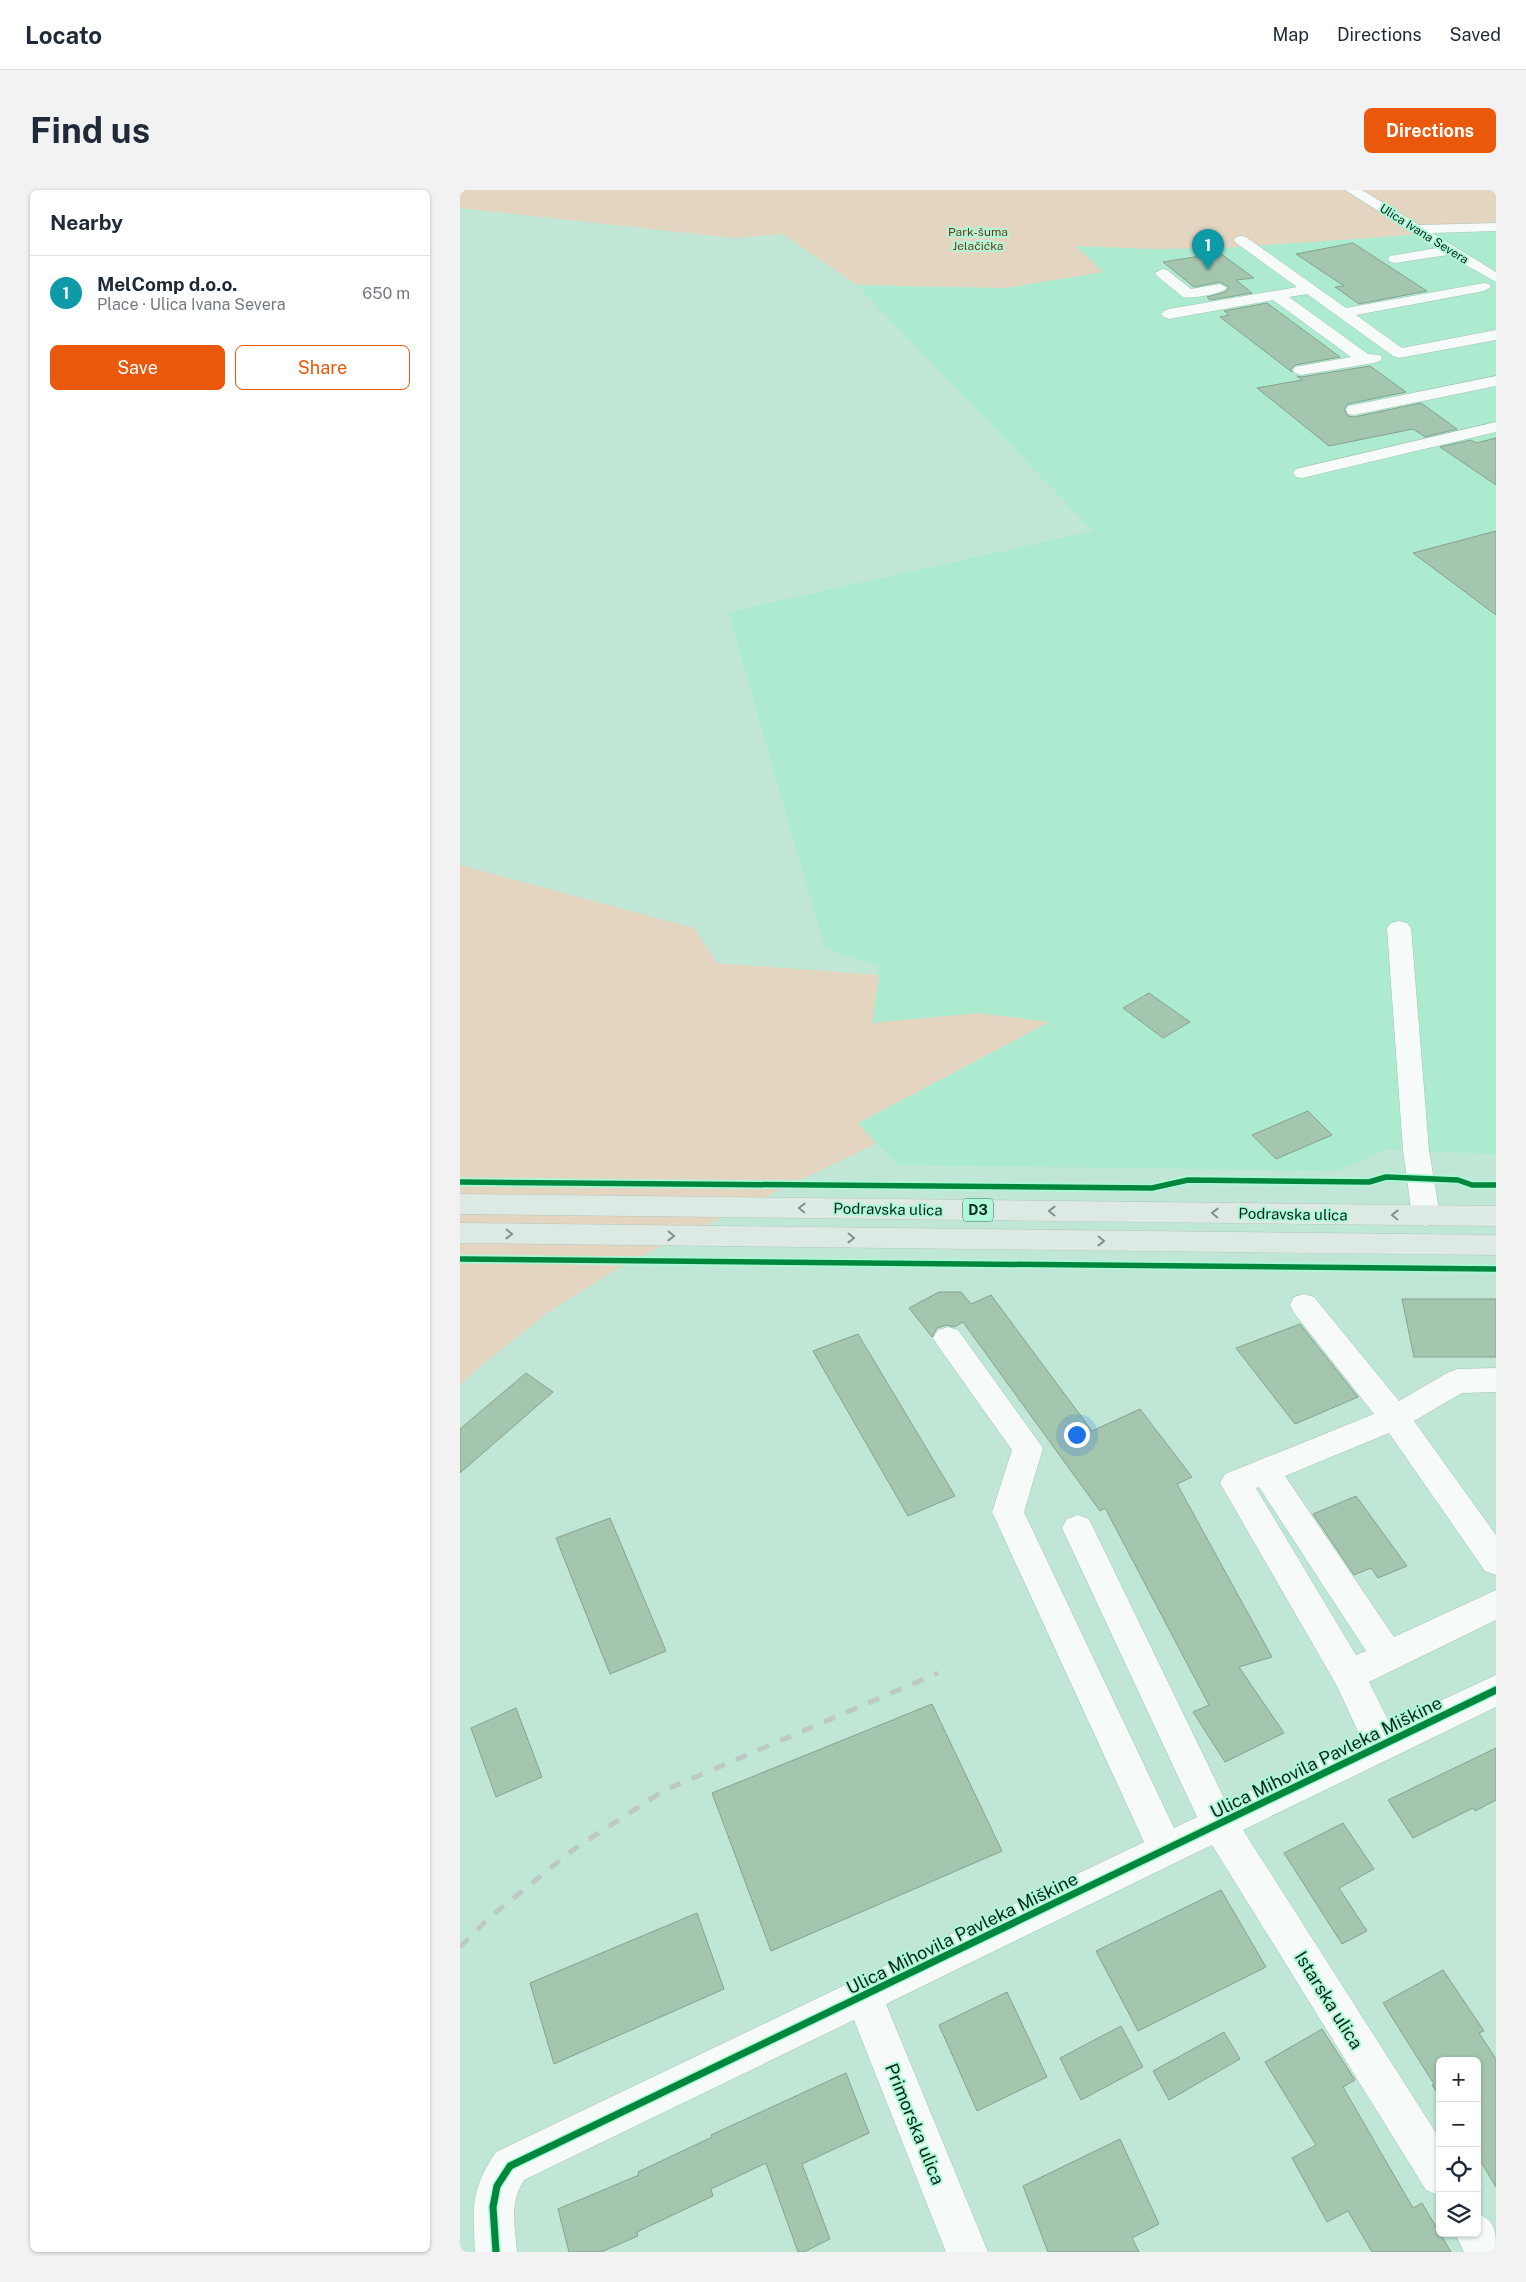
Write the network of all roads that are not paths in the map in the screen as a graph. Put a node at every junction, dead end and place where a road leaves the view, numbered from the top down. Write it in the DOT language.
graph roads {
  1 [pos="1352,190"];
  2 [pos="1496,227"];
  3 [pos="1418,230"];
  4 [pos="1241,240"];
  5 [pos="1450,250"];
  6 [pos="1395,259"];
  7 [pos="1162,272"];
  8 [pos="1290,275"];
  9 [pos="1272,278"];
  10 [pos="1490,282"];
  11 [pos="1234,285"];
  12 [pos="1310,289"];
  13 [pos="1276,295"];
  14 [pos="1342,313"];
  15 [pos="1169,314"];
  16 [pos="1496,323"];
  17 [pos="1428,335"];
  18 [pos="1496,335"];
  19 [pos="1400,353"];
  20 [pos="1364,359"];
  21 [pos="1301,370"];
  22 [pos="1496,381"];
  23 [pos="1354,410"];
  24 [pos="1496,427"];
  25 [pos="1302,473"];
  26 [pos="1399,928"];
  27 [pos="460,1204"];
  28 [pos="1426,1216"];
  29 [pos="1496,1216"];
  30 [pos="460,1233"];
  31 [pos="1496,1245"];
  32 [pos="1304,1305"];
  33 [pos="948,1338"];
  34 [pos="1496,1380"];
  35 [pos="1395,1418"];
  36 [pos="1266,1473"];
  37 [pos="1078,1528"];
  38 [pos="1496,1561"];
  39 [pos="1496,1604"];
  40 [pos="1388,1656"];
  41 [pos="1349,1675"];
  42 [pos="1496,1690"];
  43 [pos="1382,1745"];
  44 [pos="1219,1825"];
  45 [pos="1166,1850"];
  46 [pos="864,1996"];
  47 [pos="1436,2170"];
  48 [pos="1479,2237"];
  49 [pos="495,2246"];
  50 [pos="967,2252"];
  51 [pos="1488,2252"];
  1 -- 3 [label="street, Ulica Ivana Severa"];
  2 -- 3 [label="street"];
  3 -- 5 [label="street, Ulica Ivana Severa"];
  4 -- 8 [label="street"];
  5 -- 6 [label="street"];
  5 -- 10 [label="street, Ulica Ivana Severa"];
  7 -- 11 [label="street"];
  8 -- 9 [label="street"];
  8 -- 12 [label="street"];
  10 -- 14 [label="street"];
  12 -- 13 [label="street"];
  12 -- 14 [label="street"];
  13 -- 15 [label="street"];
  13 -- 20 [label="street"];
  14 -- 19 [label="street"];
  16 -- 17 [label="street"];
  18 -- 19 [label="street"];
  19 -- 20 [label="street"];
  20 -- 21 [label="street"];
  22 -- 23 [label="street"];
  24 -- 25 [label="street"];
  26 -- 28 [label="street"];
  28 -- 27 [label="main road, Podravska ulica / D3, one-way"];
  28 -- 29 [label="main road, Podravska ulica / D3"];
  30 -- 31 [label="main road, Podravska ulica / D3, one-way"];
  32 -- 35 [label="street"];
  33 -- 45 [label="street"];
  34 -- 35 [label="street"];
  35 -- 36 [label="street"];
  35 -- 38 [label="street"];
  36 -- 40 [label="street"];
  36 -- 41 [label="street"];
  37 -- 44 [label="street, Istarska ulica"];
  39 -- 40 [label="street"];
  40 -- 41 [label="street"];
  41 -- 43 [label="street"];
  42 -- 43 [label="street, Ulica Mihovila Pavleka Miškine"];
  43 -- 44 [label="street, Ulica Mihovila Pavleka Miškine"];
  44 -- 45 [label="street, Ulica Mihovila Pavleka Miškine"];
  44 -- 47 [label="street, Istarska ulica"];
  45 -- 46 [label="street, Ulica Mihovila Pavleka Miškine"];
  46 -- 49 [label="street, Ulica Mihovila Pavleka Miškine"];
  46 -- 50 [label="street, Primorska ulica"];
  48 -- 51 [label="street"];
}
